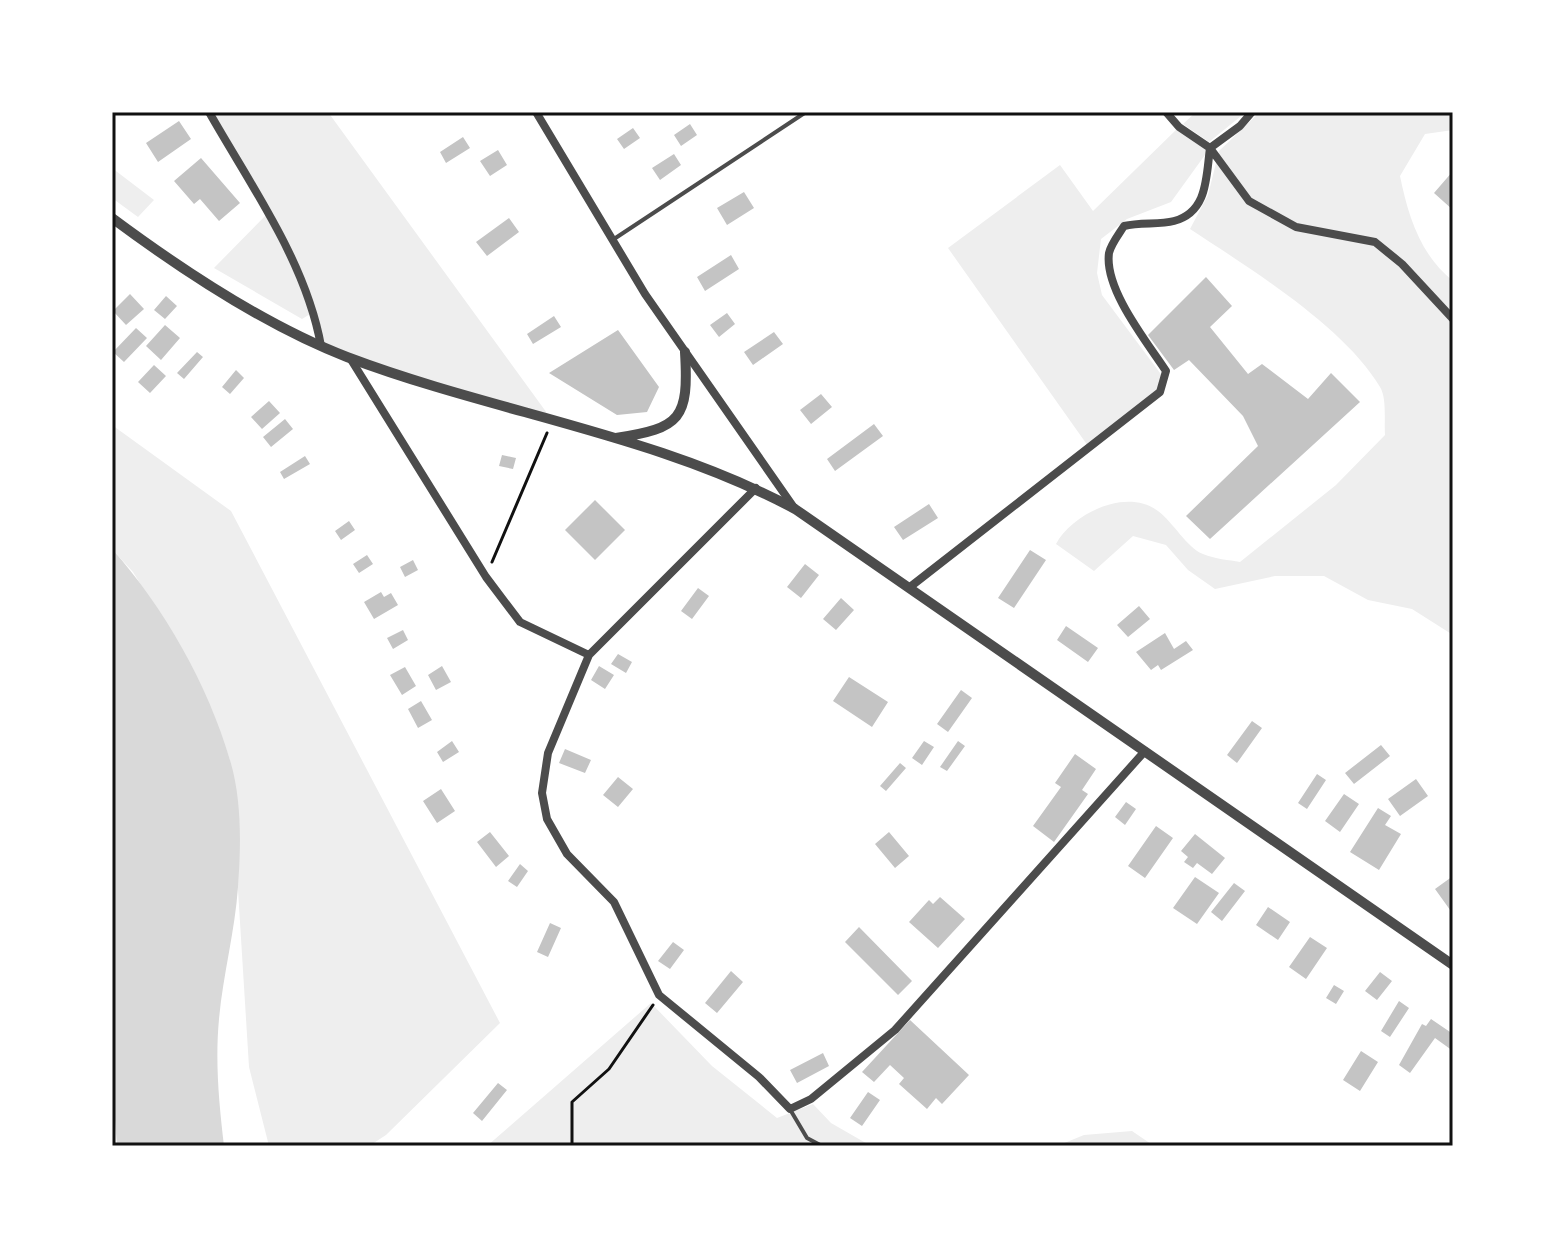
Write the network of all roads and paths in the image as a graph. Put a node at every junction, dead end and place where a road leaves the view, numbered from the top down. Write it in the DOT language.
graph roads {
  1 [pos="209,112"];
  2 [pos="536,112"];
  3 [pos="806,112"];
  4 [pos="1166,112"];
  5 [pos="1252,112"];
  6 [pos="1210,148"];
  7 [pos="112,218"];
  8 [pos="612,241"];
  9 [pos="1453,319"];
  10 [pos="321,346"];
  11 [pos="685,352"];
  12 [pos="350,358"];
  13 [pos="552,420"];
  14 [pos="612,439"];
  15 [pos="756,488"];
  16 [pos="795,509"];
  17 [pos="486,577"];
  18 [pos="910,587"];
  19 [pos="589,655"];
  20 [pos="1145,751"];
  21 [pos="1453,965"];
  22 [pos="659,995"];
  23 [pos="790,1109"];
  24 [pos="572,1146"];
  25 [pos="822,1146"];
  1 -- 10 [label="street"];
  2 -- 8 [label="street"];
  3 -- 8 [label="lane"];
  4 -- 6 [label="street"];
  5 -- 6 [label="street"];
  6 -- 9 [label="street"];
  6 -- 18 [label="street"];
  7 -- 10 [label="street"];
  8 -- 11 [label="street"];
  10 -- 12 [label="street"];
  11 -- 14 [label="street"];
  11 -- 16 [label="street"];
  12 -- 13 [label="street"];
  12 -- 17 [label="street"];
  13 -- 14 [label="street"];
  13 -- 17 [label="path"];
  14 -- 15 [label="street"];
  15 -- 16 [label="street"];
  15 -- 19 [label="street"];
  16 -- 18 [label="street"];
  17 -- 19 [label="street"];
  18 -- 20 [label="street"];
  19 -- 22 [label="street"];
  20 -- 21 [label="street"];
  20 -- 23 [label="street"];
  22 -- 23 [label="street"];
  22 -- 24 [label="path"];
  23 -- 25 [label="lane"];
}
